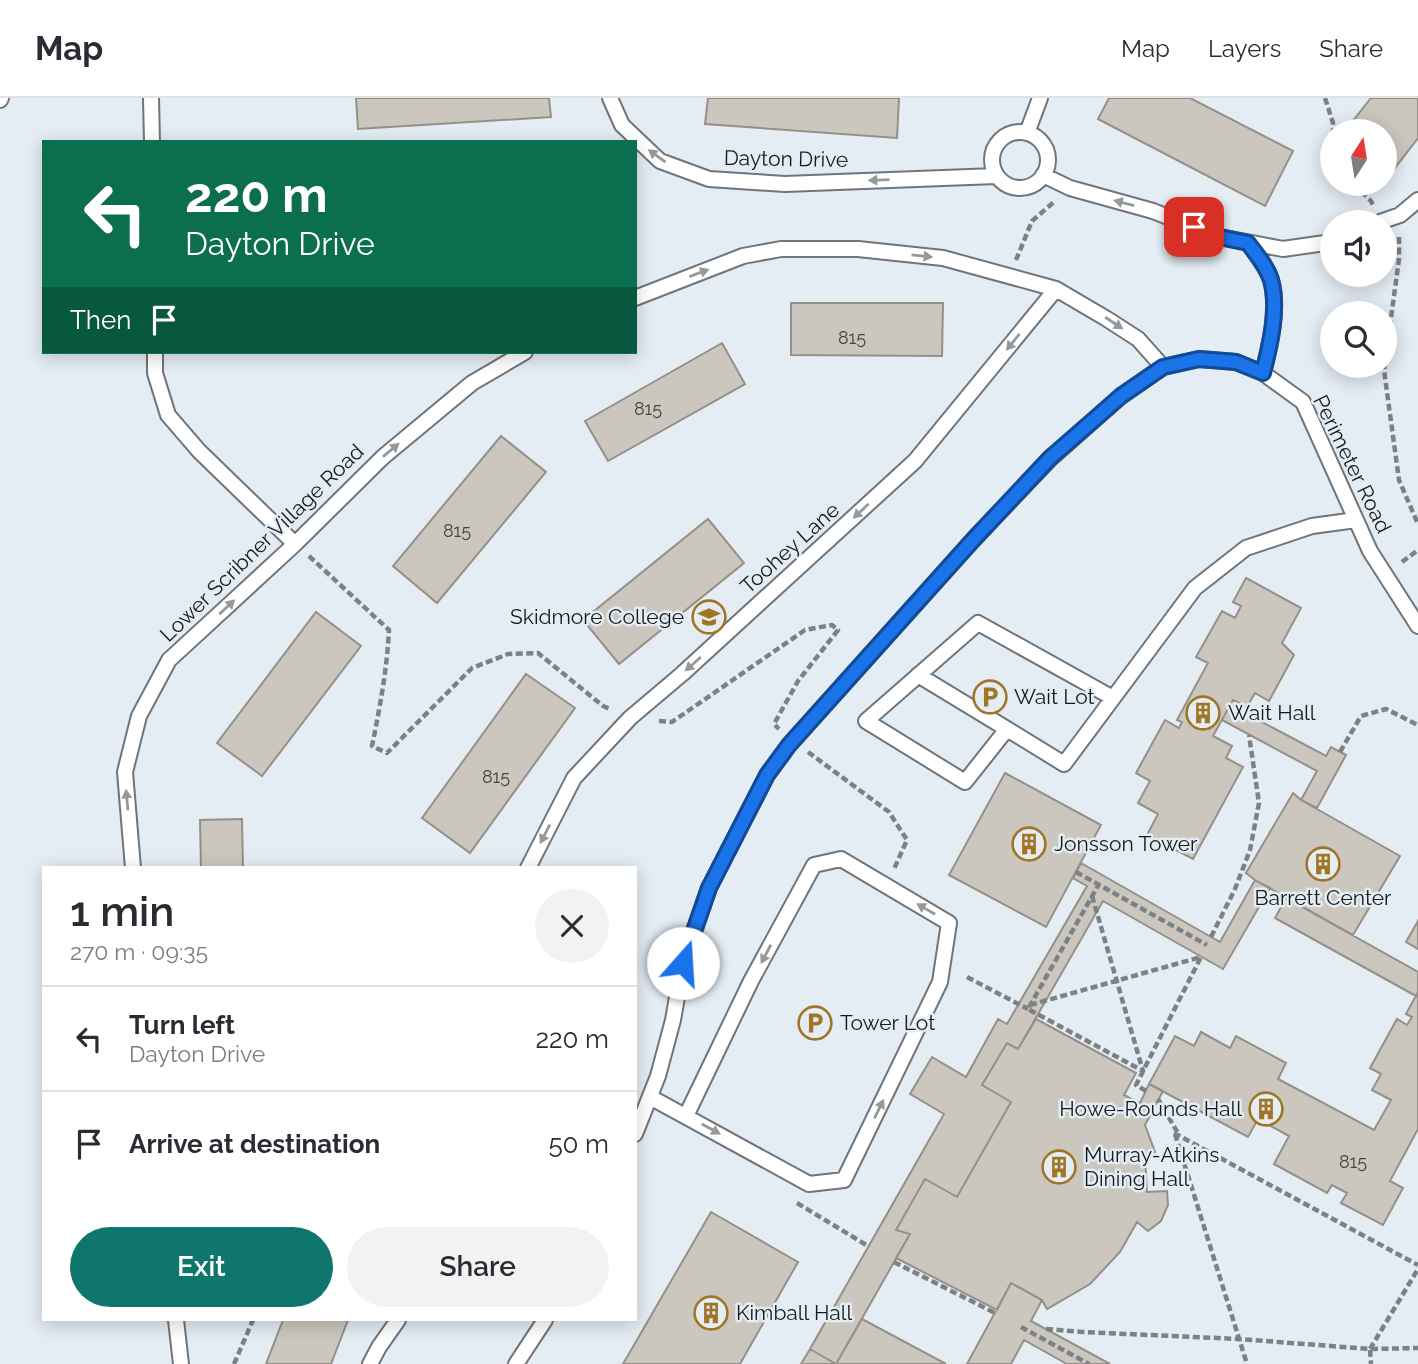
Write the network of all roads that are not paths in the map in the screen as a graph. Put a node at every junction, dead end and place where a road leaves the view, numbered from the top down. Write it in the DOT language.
graph roads {
  1 [pos="151,98"];
  2 [pos="610,98"];
  3 [pos="1040,98"];
  4 [pos="1027,133"];
  5 [pos="152,140"];
  6 [pos="1043,175"];
  7 [pos="996,176"];
  8 [pos="1418,201"];
  9 [pos="1397,216"];
  10 [pos="1248,243"];
  11 [pos="1320,244"];
  12 [pos="1056,289"];
  13 [pos="637,297"];
  14 [pos="155,354"];
  15 [pos="522,354"];
  16 [pos="1163,367"];
  17 [pos="1263,373"];
  18 [pos="1356,520"];
  19 [pos="295,544"];
  20 [pos="1418,626"];
  21 [pos="918,675"];
  22 [pos="1113,698"];
  23 [pos="1007,729"];
  24 [pos="133,866"];
  25 [pos="529,866"];
  26 [pos="644,1103"];
  27 [pos="686,1116"];
  28 [pos="637,1127"];
  29 [pos="176,1321"];
  30 [pos="397,1321"];
  31 [pos="544,1321"];
  32 [pos="181,1364"];
  33 [pos="370,1364"];
  34 [pos="516,1364"];
  1 -- 5 [label="lane"];
  7 -- 2 [label="lane, Dayton Drive, one-way"];
  3 -- 4 [label="lane"];
  4 -- 6 [label="lane"];
  4 -- 7 [label="lane"];
  6 -- 7 [label="lane"];
  10 -- 6 [label="lane, one-way"];
  8 -- 9 [label="lane"];
  10 -- 11 [label="lane"];
  10 -- 17 [label="lane"];
  13 -- 12 [label="lane, one-way"];
  12 -- 16 [label="lane, one-way"];
  12 -- 25 [label="lane, Toohey Lane, one-way"];
  14 -- 19 [label="lane"];
  19 -- 15 [label="lane, Lower Scribner Village Road, one-way"];
  16 -- 17 [label="lane, Perimeter Road"];
  16 -- 26 [label="lane, Perimeter Road"];
  17 -- 18 [label="lane, Perimeter Road"];
  18 -- 20 [label="lane, Perimeter Road"];
  18 -- 22 [label="lane"];
  24 -- 19 [label="lane, Lower Scribner Village Road, one-way"];
  21 -- 22 [label="lane"];
  21 -- 23 [label="lane"];
  21 -- 23 [label="lane"];
  22 -- 23 [label="lane"];
  26 -- 27 [label="lane"];
  26 -- 28 [label="lane, Perimeter Road"];
  27 -- 27 [label="lane, one-way"];
  29 -- 32 [label="lane"];
  30 -- 33 [label="lane"];
  31 -- 34 [label="lane"];
}
